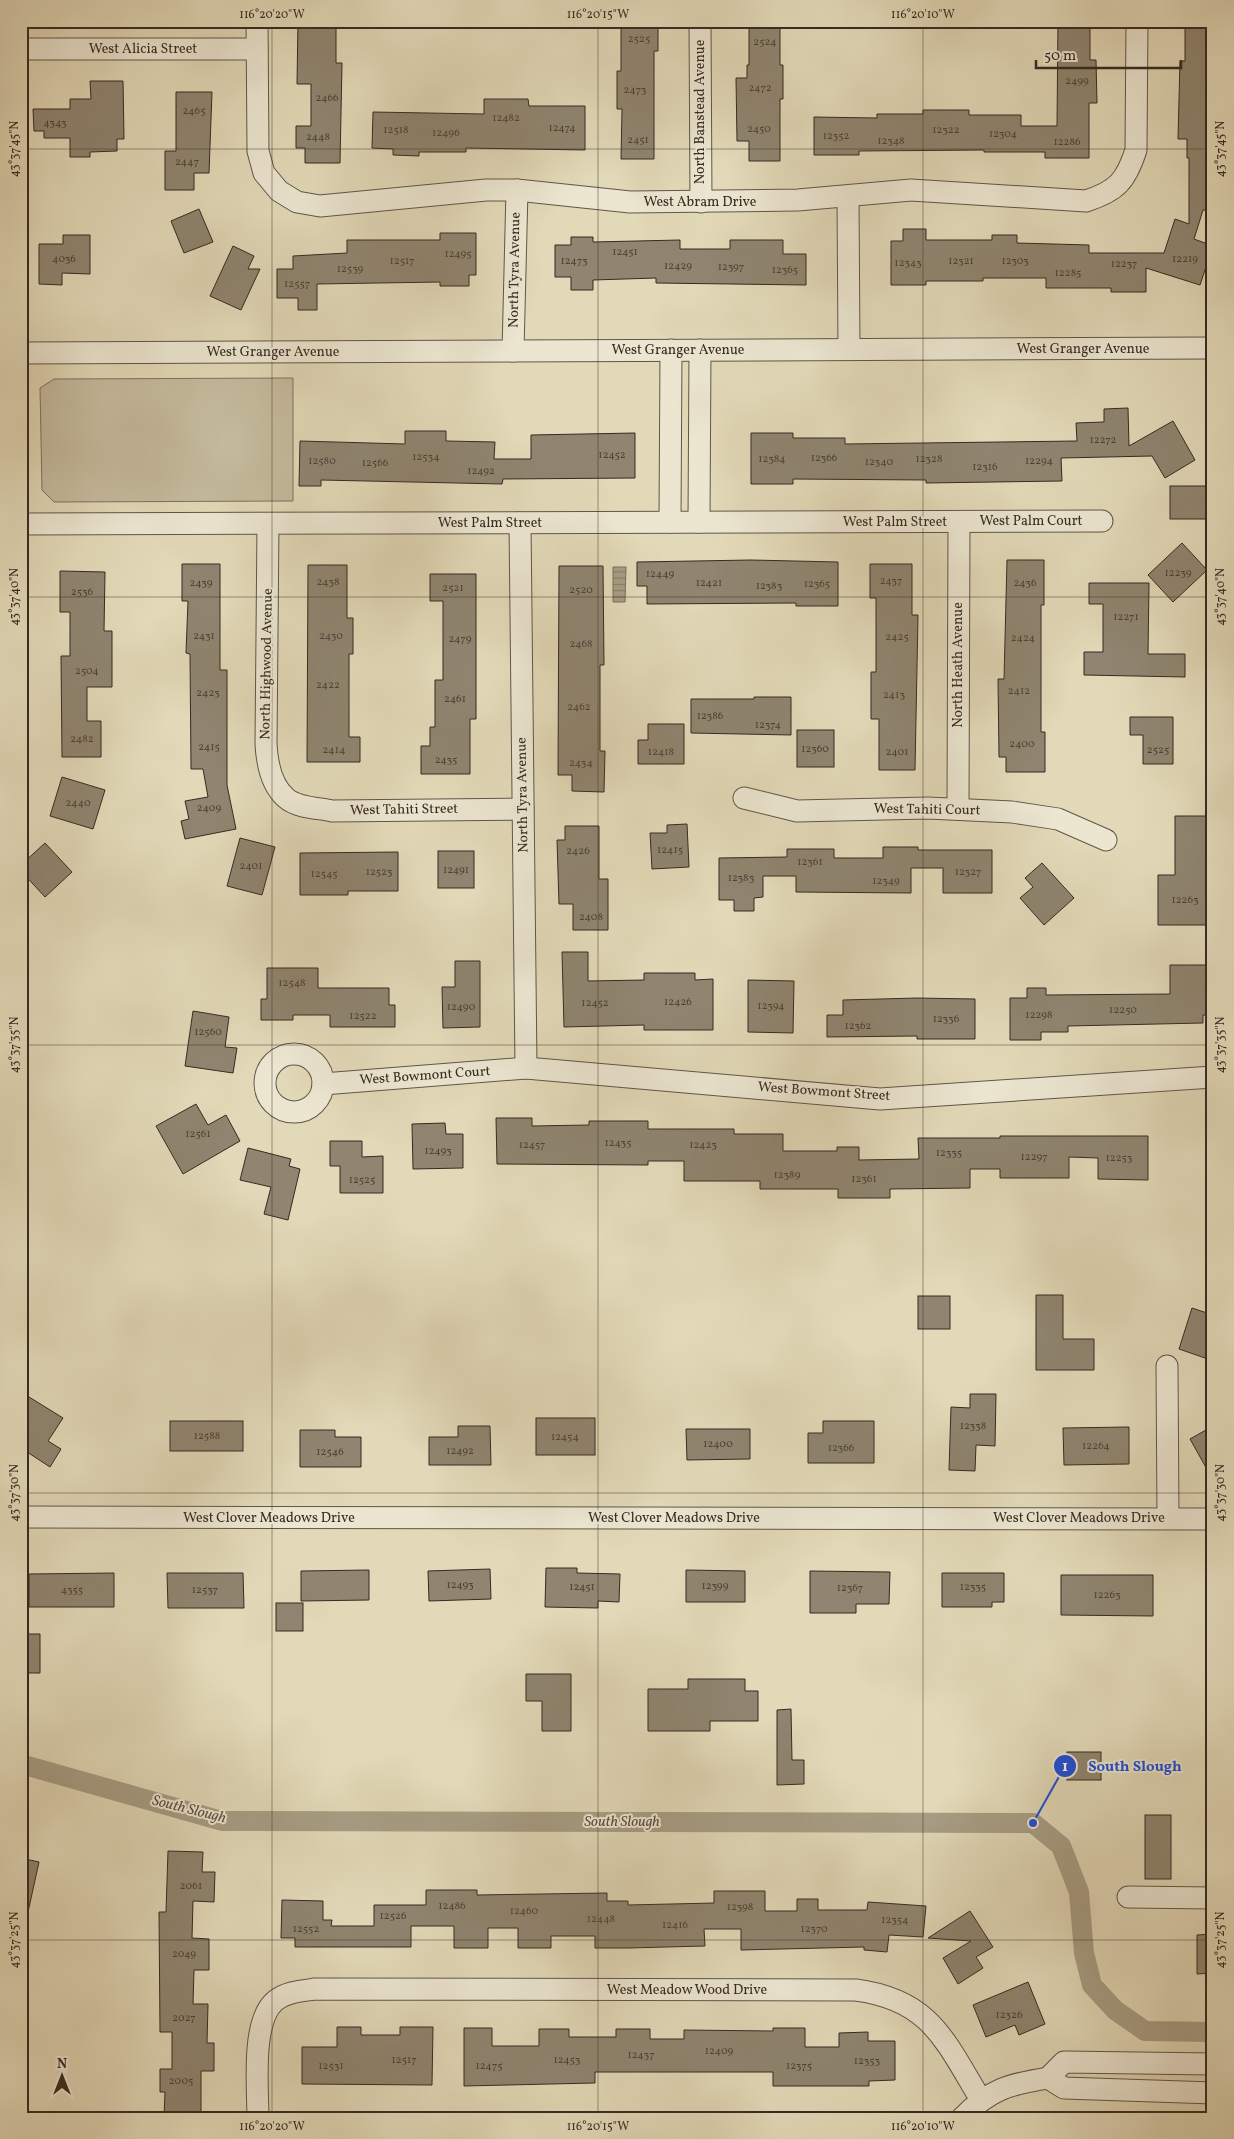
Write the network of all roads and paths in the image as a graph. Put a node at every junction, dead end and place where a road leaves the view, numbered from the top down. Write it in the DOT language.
graph roads {
  1 [pos="257,21"];
  2 [pos="700,21"];
  3 [pos="1137,21"];
  4 [pos="28,49"];
  5 [pos="257,49"];
  6 [pos="516,190"];
  7 [pos="848,197"];
  8 [pos="701,202"];
  9 [pos="1213,348"];
  10 [pos="849,349"];
  11 [pos="671,350"];
  12 [pos="700,350"];
  13 [pos="513,351"];
  14 [pos="21,353"];
  15 [pos="1102,521"];
  16 [pos="670,522"];
  17 [pos="699,522"];
  18 [pos="959,522"];
  19 [pos="520,523"];
  20 [pos="21,524"];
  21 [pos="268,524"];
  22 [pos="744,798"];
  23 [pos="287,799"];
  24 [pos="523,809"];
  25 [pos="958,809"];
  26 [pos="1106,840"];
  27 [pos="526,1068"];
  28 [pos="1213,1077"];
  29 [pos="323,1084"];
  30 [pos="1167,1366"];
  31 [pos="21,1518"];
  32 [pos="1168,1518"];
  33 [pos="1213,1519"];
  34 [pos="1128,1897"];
  35 [pos="1213,1898"];
  36 [pos="1213,2064"];
  37 [pos="1048,2078"];
  38 [pos="1213,2093"];
  39 [pos="981,2100"];
  40 [pos="258,2118"];
  41 [pos="962,2118"];
  1 -- 5 [label="street"];
  2 -- 8 [label="street, North Banstead Avenue"];
  3 -- 7 [label="street, West Abram Drive"];
  4 -- 5 [label="street, West Alicia Street"];
  5 -- 6 [label="street, West Abram Drive"];
  6 -- 8 [label="street, West Abram Drive"];
  6 -- 13 [label="street, North Tyra Avenue"];
  7 -- 8 [label="street, West Abram Drive"];
  7 -- 10 [label="street"];
  9 -- 10 [label="street, West Granger Avenue"];
  10 -- 12 [label="street, West Granger Avenue"];
  11 -- 12 [label="street, West Granger Avenue"];
  11 -- 13 [label="street, West Granger Avenue"];
  11 -- 16 [label="street"];
  12 -- 17 [label="street"];
  13 -- 14 [label="street, West Granger Avenue"];
  15 -- 18 [label="street, West Palm Court"];
  16 -- 17 [label="street, West Palm Street"];
  16 -- 19 [label="street, West Palm Street"];
  17 -- 18 [label="street, West Palm Street"];
  18 -- 25 [label="street, North Heath Avenue"];
  19 -- 21 [label="street, West Palm Street"];
  19 -- 24 [label="street, North Tyra Avenue"];
  20 -- 21 [label="street, West Palm Street"];
  21 -- 23 [label="street, North Highwood Avenue"];
  22 -- 25 [label="street, West Tahiti Court"];
  23 -- 24 [label="street, West Tahiti Street"];
  24 -- 27 [label="street, North Tyra Avenue"];
  25 -- 26 [label="street, West Tahiti Court"];
  27 -- 28 [label="street, West Bowmont Street"];
  27 -- 29 [label="street, West Bowmont Court"];
  30 -- 32 [label="street"];
  31 -- 32 [label="street, West Clover Meadows Drive"];
  32 -- 33 [label="street, West Clover Meadows Drive"];
  34 -- 35 [label="street"];
  36 -- 37 [label="street"];
  37 -- 38 [label="street"];
  37 -- 39 [label="street"];
  39 -- 40 [label="street, West Meadow Wood Drive"];
  39 -- 41 [label="street"];
}
